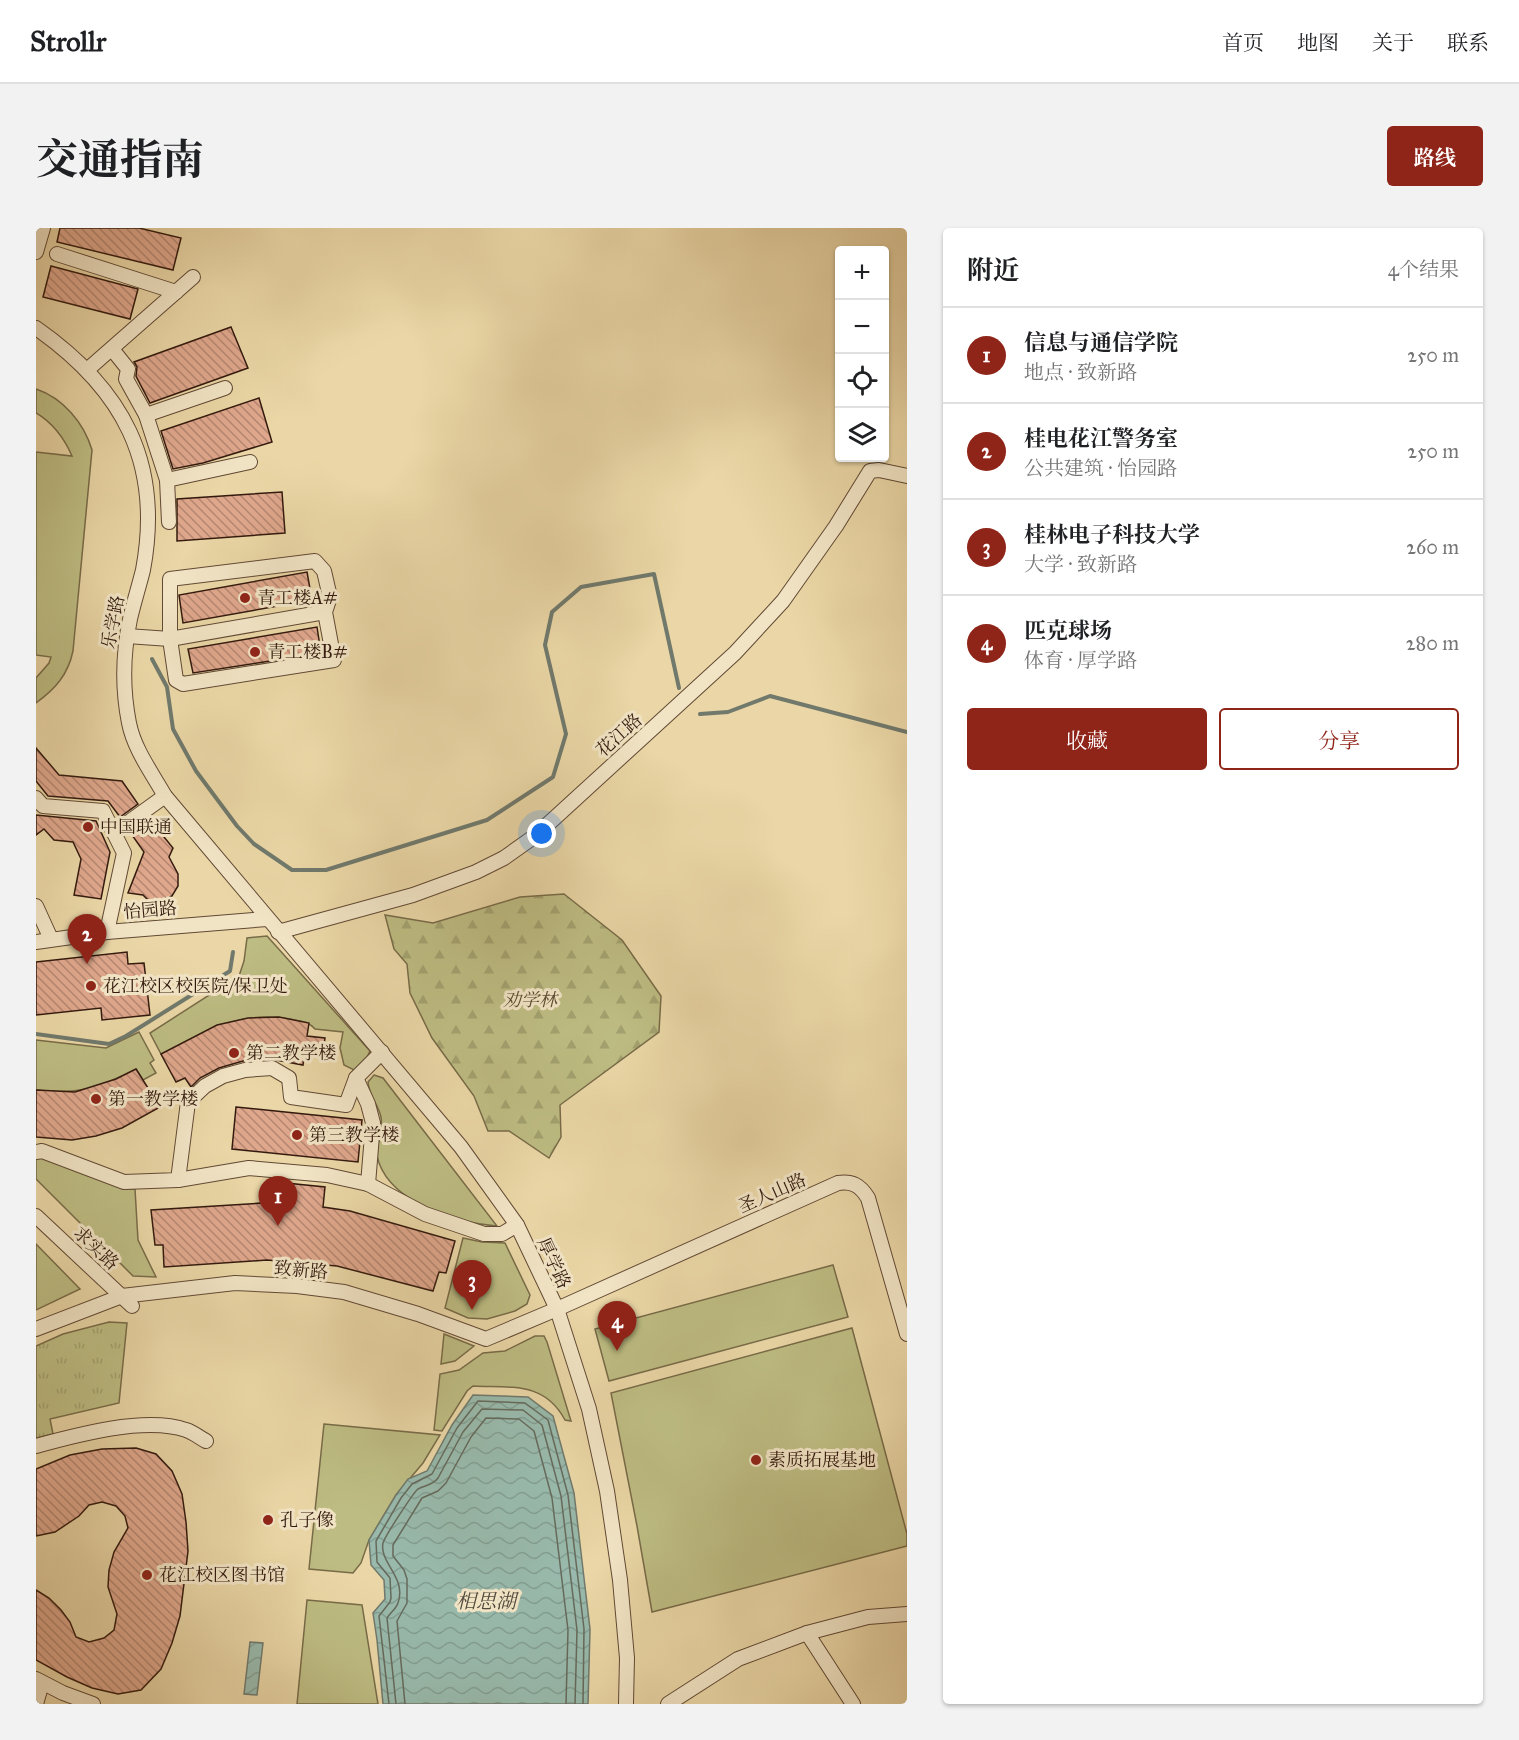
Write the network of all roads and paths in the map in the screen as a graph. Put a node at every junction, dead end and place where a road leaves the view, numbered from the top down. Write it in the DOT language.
graph roads {
  1 [pos="42,228"];
  2 [pos="36,252"];
  3 [pos="57,254"];
  4 [pos="193,277"];
  5 [pos="176,292"];
  6 [pos="36,328"];
  7 [pos="112,349"];
  8 [pos="87,370"];
  9 [pos="225,388"];
  10 [pos="146,415"];
  11 [pos="250,462"];
  12 [pos="907,476"];
  13 [pos="167,480"];
  14 [pos="169,522"];
  15 [pos="326,612"];
  16 [pos="127,636"];
  17 [pos="170,639"];
  18 [pos="165,796"];
  19 [pos="36,798"];
  20 [pos="115,832"];
  21 [pos="36,906"];
  22 [pos="267,919"];
  23 [pos="107,932"];
  24 [pos="278,932"];
  25 [pos="51,939"];
  26 [pos="36,942"];
  27 [pos="382,1052"];
  28 [pos="356,1078"];
  29 [pos="36,1152"];
  30 [pos="178,1180"];
  31 [pos="368,1184"];
  32 [pos="36,1216"];
  33 [pos="517,1225"];
  34 [pos="127,1301"];
  35 [pos="557,1309"];
  36 [pos="36,1329"];
  37 [pos="907,1334"];
  38 [pos="206,1441"];
  39 [pos="36,1446"];
  40 [pos="907,1614"];
  41 [pos="807,1633"];
  42 [pos="39,1681"];
  43 [pos="36,1704"];
  44 [pos="93,1704"];
  45 [pos="626,1704"];
  46 [pos="668,1704"];
  47 [pos="853,1704"];
  1 -- 2 [label="street"];
  3 -- 5 [label="street"];
  4 -- 5 [label="street"];
  5 -- 7 [label="street"];
  6 -- 8 [label="street, 乐学路"];
  7 -- 8 [label="street"];
  7 -- 10 [label="street"];
  8 -- 16 [label="street, 乐学路"];
  9 -- 10 [label="street"];
  10 -- 13 [label="street"];
  11 -- 13 [label="street"];
  12 -- 24 [label="street, 花江路"];
  13 -- 14 [label="street"];
  15 -- 17 [label="street"];
  15 -- 17 [label="street"];
  15 -- 17 [label="street"];
  16 -- 17 [label="street"];
  16 -- 18 [label="street, 乐学路"];
  18 -- 20 [label="street"];
  18 -- 22 [label="street, 乐学路"];
  19 -- 20 [label="street"];
  20 -- 23 [label="street"];
  21 -- 25 [label="street"];
  22 -- 23 [label="street, 怡园路"];
  22 -- 24 [label="street, 厚学路"];
  23 -- 25 [label="street, 怡园路"];
  24 -- 27 [label="street, 厚学路"];
  25 -- 26 [label="street, 怡园路"];
  27 -- 28 [label="street"];
  27 -- 33 [label="street, 厚学路"];
  28 -- 30 [label="street"];
  28 -- 31 [label="street"];
  29 -- 30 [label="street"];
  30 -- 31 [label="street"];
  31 -- 33 [label="street"];
  32 -- 34 [label="street, 求实路"];
  33 -- 35 [label="street, 厚学路"];
  34 -- 35 [label="street, 致新路"];
  34 -- 36 [label="street, 致新路"];
  35 -- 37 [label="street, 圣人山路"];
  35 -- 45 [label="street, 厚学路"];
  38 -- 39 [label="street"];
  40 -- 41 [label="street"];
  41 -- 46 [label="street"];
  41 -- 47 [label="street"];
  42 -- 43 [label="street"];
  42 -- 44 [label="street"];
}
